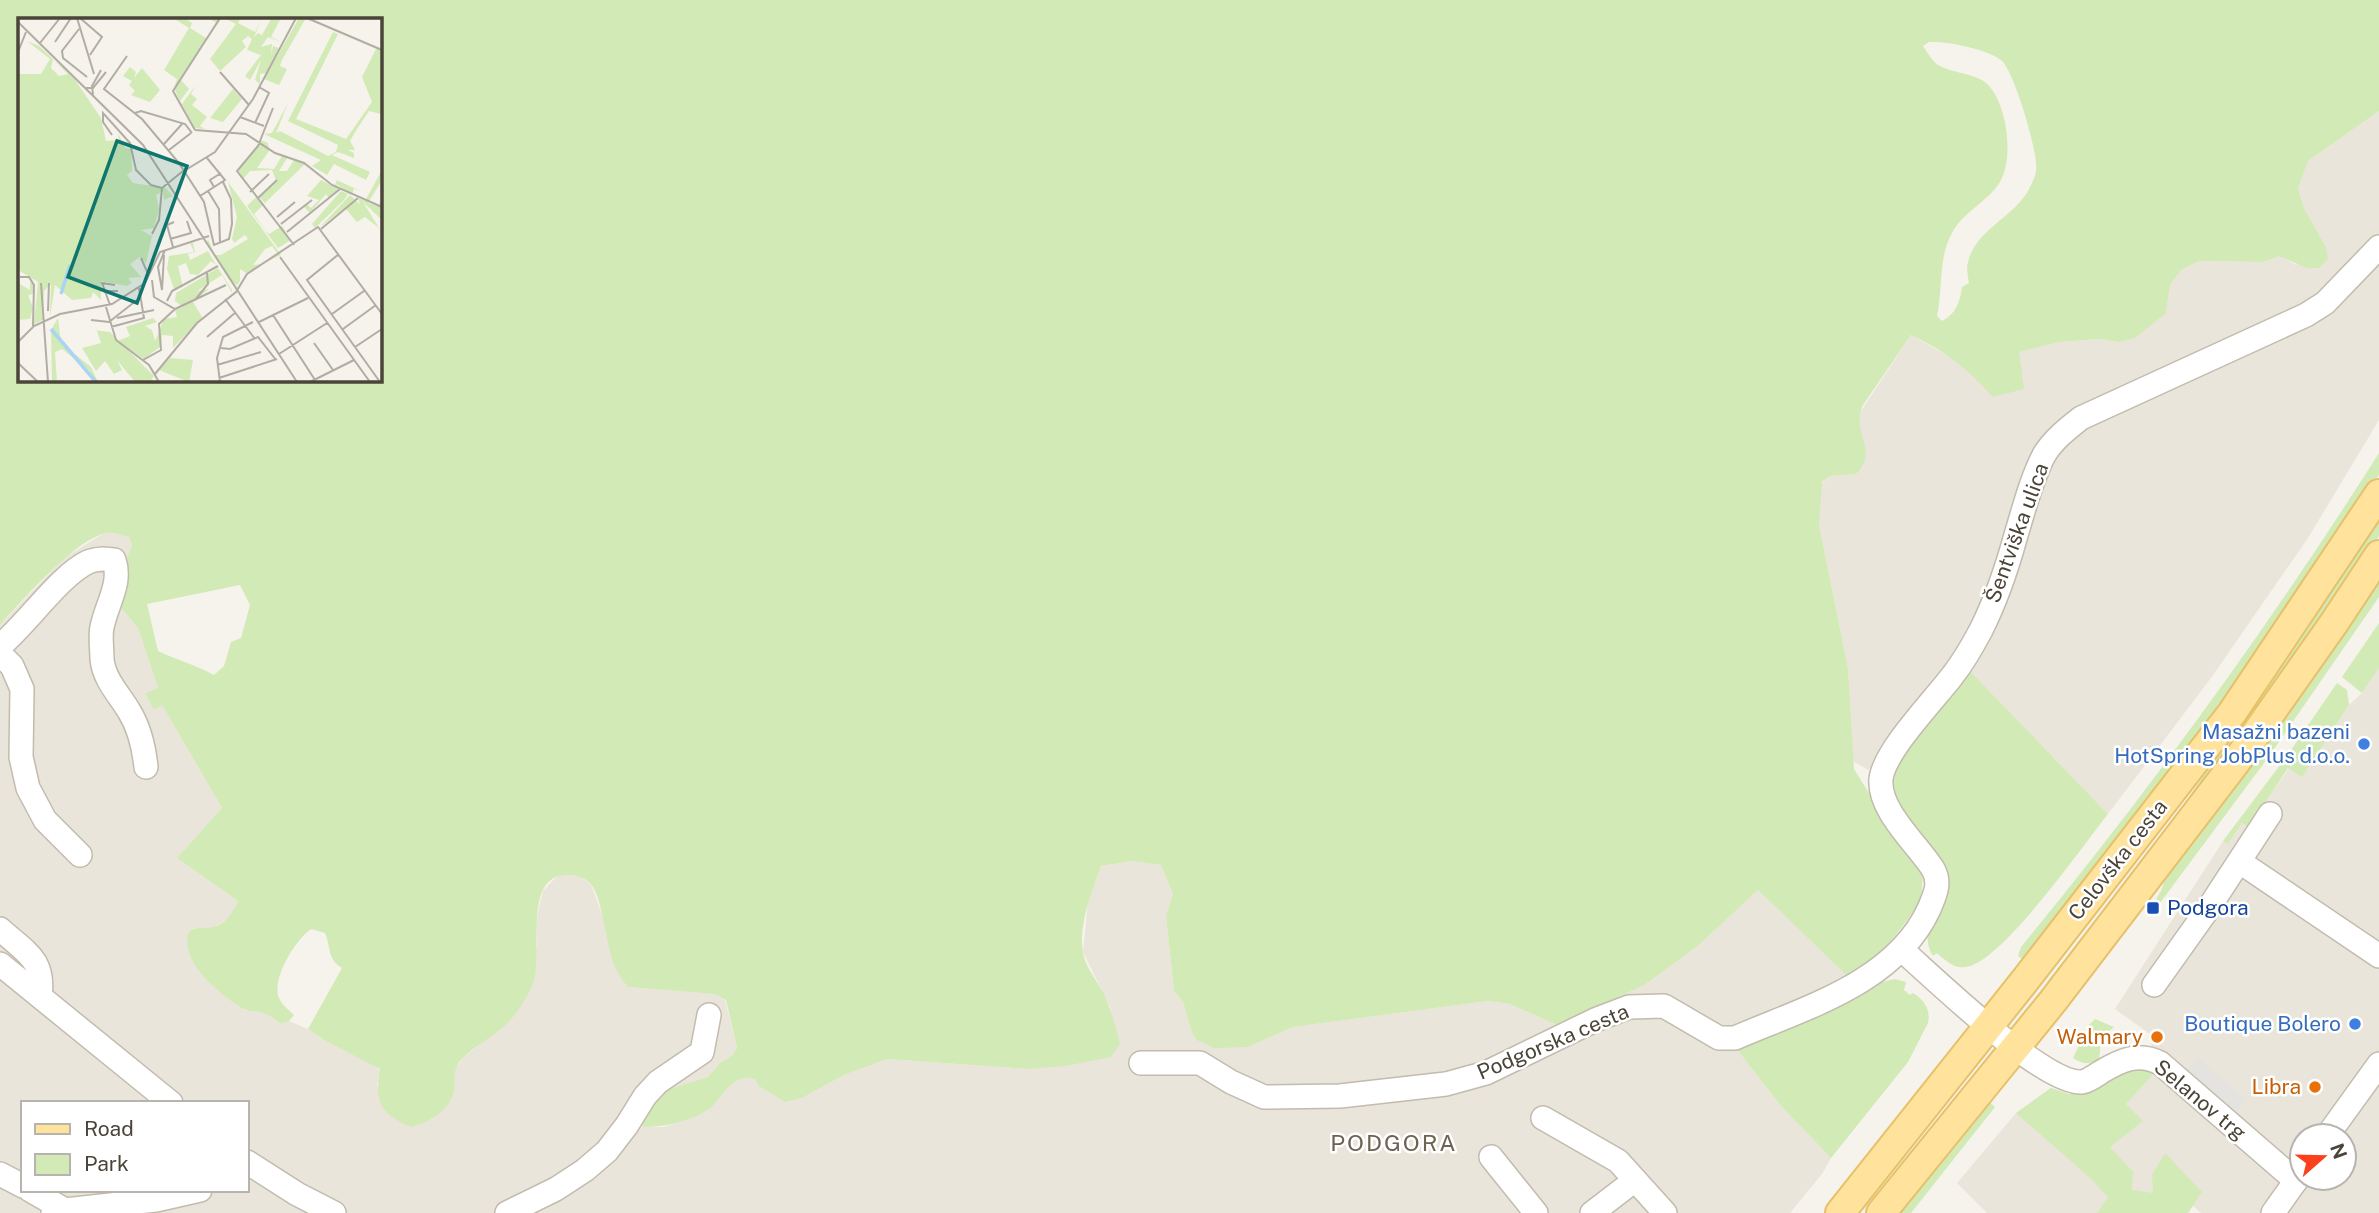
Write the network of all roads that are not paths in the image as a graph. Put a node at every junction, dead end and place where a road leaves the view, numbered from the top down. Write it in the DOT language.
graph roads {
  1 [pos="2379,247"];
  2 [pos="2379,494"];
  3 [pos="2379,555"];
  4 [pos="0,646"];
  5 [pos="0,654"];
  6 [pos="146,767"];
  7 [pos="2270,814"];
  8 [pos="80,855"];
  9 [pos="2240,862"];
  10 [pos="0,929"];
  11 [pos="1902,950"];
  12 [pos="2379,956"];
  13 [pos="0,964"];
  14 [pos="2154,985"];
  15 [pos="40,996"];
  16 [pos="709,1015"];
  17 [pos="1987,1026"];
  18 [pos="2014,1049"];
  19 [pos="1141,1063"];
  20 [pos="2379,1063"];
  21 [pos="169,1101"];
  22 [pos="1543,1118"];
  23 [pos="2337,1122"];
  24 [pos="1491,1157"];
  25 [pos="248,1163"];
  26 [pos="2288,1167"];
  27 [pos="0,1174"];
  28 [pos="1635,1180"];
  29 [pos="21,1185"];
  30 [pos="33,1192"];
  31 [pos="193,1192"];
  32 [pos="2291,1192"];
  33 [pos="2283,1209"];
  34 [pos="59,1211"];
  35 [pos="334,1213"];
  36 [pos="507,1213"];
  37 [pos="1536,1213"];
  38 [pos="1592,1213"];
  39 [pos="1665,1213"];
  40 [pos="1840,1213"];
  41 [pos="1881,1213"];
  1 -- 11 [label="street, Šentviška ulica"];
  2 -- 17 [label="main road, Celovška cesta"];
  3 -- 18 [label="main road, Celovška cesta"];
  4 -- 6 [label="street"];
  5 -- 8 [label="street"];
  7 -- 9 [label="street"];
  9 -- 12 [label="street"];
  9 -- 14 [label="street"];
  10 -- 15 [label="street"];
  11 -- 17 [label="street, Selanov trg"];
  11 -- 19 [label="street, Podgorska cesta"];
  13 -- 15 [label="street"];
  15 -- 21 [label="street"];
  16 -- 36 [label="street"];
  17 -- 18 [label="street, Selanov trg"];
  17 -- 40 [label="main road, Celovška cesta"];
  18 -- 26 [label="street, Selanov trg"];
  18 -- 41 [label="main road, Celovška cesta"];
  20 -- 23 [label="street"];
  22 -- 28 [label="street"];
  24 -- 37 [label="street"];
  25 -- 35 [label="street"];
  27 -- 29 [label="street"];
  28 -- 38 [label="street"];
  28 -- 39 [label="street"];
  30 -- 34 [label="street"];
  31 -- 34 [label="street"];
  32 -- 33 [label="street"];
}
